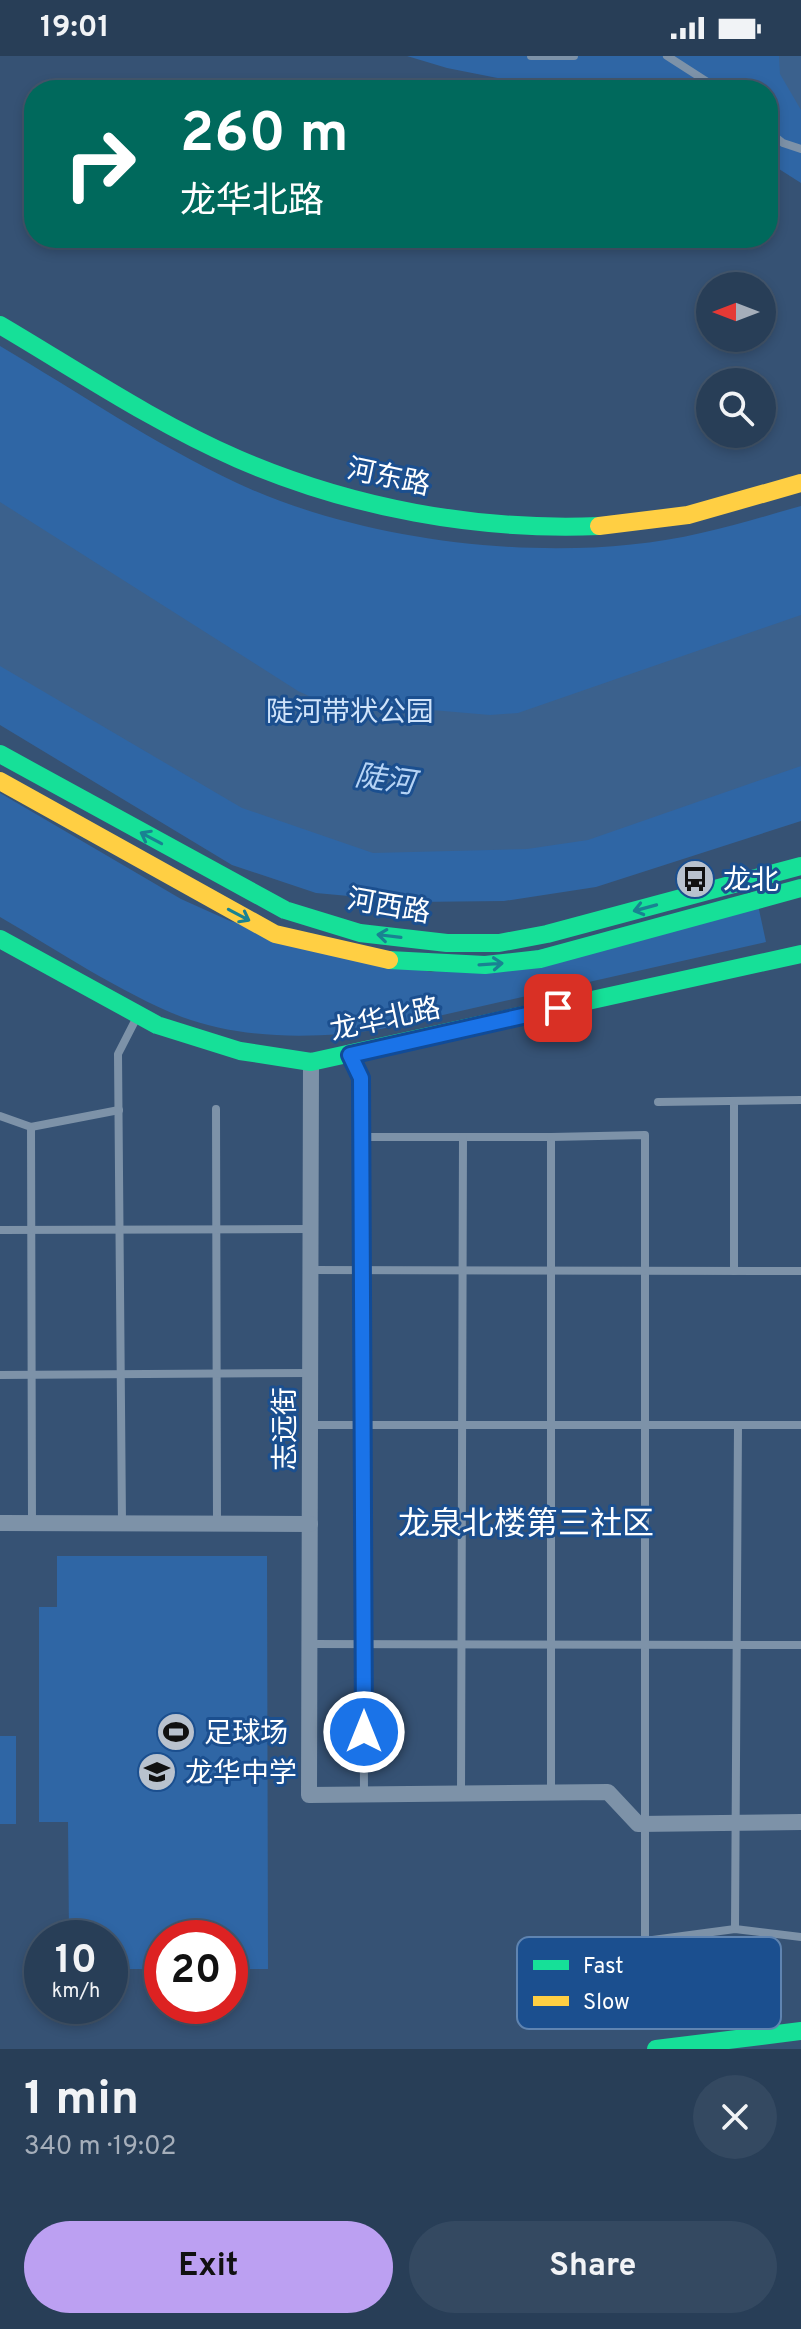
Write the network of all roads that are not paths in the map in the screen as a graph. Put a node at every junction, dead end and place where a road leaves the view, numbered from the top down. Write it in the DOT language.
graph roads {
  1 [pos="531,56"];
  2 [pos="574,56"];
  3 [pos="667,56"];
  4 [pos="704,80"];
  5 [pos="778,139"];
  6 [pos="801,149"];
  7 [pos="0,325"];
  8 [pos="801,483"];
  9 [pos="0,754"];
  10 [pos="0,781"];
  11 [pos="801,866"];
  12 [pos="801,888"];
  13 [pos="0,939"];
  14 [pos="801,954"];
  15 [pos="138,1015"];
  16 [pos="350,1055"];
  17 [pos="311,1062"];
  18 [pos="801,1100"];
  19 [pos="734,1101"];
  20 [pos="658,1102"];
  21 [pos="216,1109"];
  22 [pos="119,1110"];
  23 [pos="0,1116"];
  24 [pos="31,1127"];
  25 [pos="362,1137"];
  26 [pos="463,1137"];
  27 [pos="551,1137"];
  28 [pos="216,1229"];
  29 [pos="310,1229"];
  30 [pos="0,1230"];
  31 [pos="31,1230"];
  32 [pos="119,1230"];
  33 [pos="310,1270"];
  34 [pos="462,1270"];
  35 [pos="551,1270"];
  36 [pos="645,1270"];
  37 [pos="734,1271"];
  38 [pos="801,1271"];
  39 [pos="310,1373"];
  40 [pos="121,1374"];
  41 [pos="217,1374"];
  42 [pos="0,1375"];
  43 [pos="31,1375"];
  44 [pos="310,1425"];
  45 [pos="462,1425"];
  46 [pos="551,1425"];
  47 [pos="646,1425"];
  48 [pos="738,1425"];
  49 [pos="801,1425"];
  50 [pos="0,1523"];
  51 [pos="32,1523"];
  52 [pos="122,1524"];
  53 [pos="217,1524"];
  54 [pos="310,1524"];
  55 [pos="309,1644"];
  56 [pos="461,1644"];
  57 [pos="551,1644"];
  58 [pos="646,1645"];
  59 [pos="736,1645"];
  60 [pos="801,1645"];
  61 [pos="551,1793"];
  62 [pos="364,1795"];
  63 [pos="461,1795"];
  64 [pos="801,1822"];
  65 [pos="735,1823"];
  66 [pos="647,1824"];
  67 [pos="735,1929"];
  68 [pos="645,1937"];
  69 [pos="675,1937"];
  70 [pos="801,1937"];
  71 [pos="801,2031"];
  72 [pos="656,2049"];
  1 -- 2 [label="lane"];
  3 -- 4 [label="lane"];
  5 -- 6 [label="lane"];
  7 -- 8 [label="main road, 河东路"];
  11 -- 9 [label="main road, 河西路, one-way"];
  10 -- 12 [label="main road, 河西路, one-way"];
  13 -- 15 [label="main road, 龙华北路"];
  14 -- 16 [label="main road, 龙华北路"];
  15 -- 17 [label="main road, 龙华北路"];
  15 -- 22 [label="lane"];
  16 -- 17 [label="main road, 龙华北路"];
  16 -- 25 [label="lane"];
  17 -- 29 [label="street, 志远街"];
  18 -- 19 [label="lane"];
  19 -- 20 [label="lane"];
  19 -- 37 [label="lane"];
  21 -- 28 [label="lane"];
  22 -- 24 [label="lane"];
  22 -- 32 [label="lane"];
  23 -- 24 [label="lane"];
  24 -- 31 [label="lane"];
  25 -- 26 [label="lane"];
  25 -- 62 [label="lane"];
  26 -- 27 [label="lane"];
  26 -- 34 [label="lane"];
  27 -- 35 [label="lane"];
  27 -- 36 [label="lane"];
  28 -- 29 [label="lane"];
  28 -- 32 [label="lane"];
  28 -- 41 [label="lane"];
  29 -- 33 [label="street, 志远街"];
  30 -- 31 [label="lane"];
  31 -- 32 [label="lane"];
  31 -- 43 [label="lane"];
  32 -- 40 [label="lane"];
  33 -- 34 [label="lane"];
  33 -- 39 [label="street, 志远街"];
  34 -- 35 [label="lane"];
  34 -- 45 [label="lane"];
  35 -- 36 [label="lane"];
  35 -- 46 [label="lane"];
  36 -- 37 [label="lane"];
  36 -- 47 [label="lane"];
  37 -- 38 [label="lane"];
  39 -- 41 [label="lane"];
  39 -- 44 [label="street, 志远街"];
  40 -- 41 [label="lane"];
  40 -- 43 [label="lane"];
  40 -- 52 [label="lane"];
  41 -- 53 [label="lane"];
  42 -- 43 [label="lane"];
  43 -- 51 [label="lane"];
  44 -- 45 [label="lane"];
  44 -- 54 [label="street, 志远街"];
  45 -- 46 [label="lane"];
  45 -- 56 [label="lane"];
  46 -- 47 [label="lane"];
  46 -- 57 [label="lane"];
  47 -- 48 [label="lane"];
  47 -- 58 [label="lane"];
  48 -- 49 [label="lane"];
  48 -- 59 [label="lane"];
  50 -- 51 [label="street"];
  51 -- 52 [label="street"];
  52 -- 53 [label="street"];
  53 -- 54 [label="street"];
  54 -- 55 [label="street, 志远街"];
  55 -- 56 [label="lane"];
  55 -- 62 [label="street, 志远街"];
  56 -- 57 [label="lane"];
  56 -- 63 [label="lane"];
  57 -- 58 [label="lane"];
  57 -- 61 [label="lane"];
  58 -- 59 [label="lane"];
  58 -- 66 [label="lane"];
  59 -- 60 [label="lane"];
  59 -- 65 [label="lane"];
  61 -- 63 [label="street"];
  61 -- 66 [label="street"];
  62 -- 63 [label="street"];
  64 -- 65 [label="street"];
  65 -- 66 [label="street"];
  65 -- 67 [label="lane"];
  66 -- 68 [label="lane"];
  67 -- 69 [label="lane"];
  67 -- 70 [label="lane"];
  71 -- 72 [label="main road"];
}
